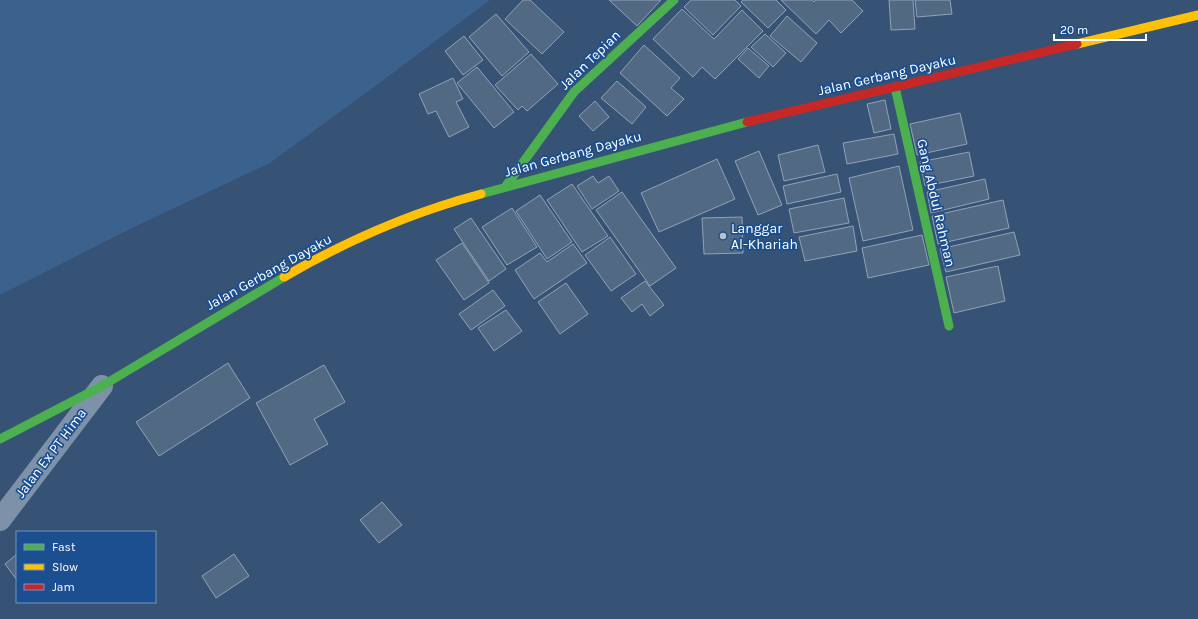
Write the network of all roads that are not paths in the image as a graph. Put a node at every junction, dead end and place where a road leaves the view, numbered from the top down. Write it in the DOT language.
graph roads {
  1 [pos="674,0"];
  2 [pos="1198,15"];
  3 [pos="895,87"];
  4 [pos="506,186"];
  5 [pos="949,326"];
  6 [pos="102,386"];
  7 [pos="0,439"];
  8 [pos="0,520"];
  1 -- 4 [label="main road, Jalan Tepian"];
  2 -- 3 [label="main road, Jalan Gerbang Dayaku"];
  3 -- 4 [label="main road, Jalan Gerbang Dayaku"];
  3 -- 5 [label="main road, Gang Abdul Rahman"];
  4 -- 6 [label="main road, Jalan Gerbang Dayaku"];
  6 -- 7 [label="main road, Jalan Gerbang Dayaku"];
  6 -- 8 [label="street, Jalan Ex PT Hima"];
}
